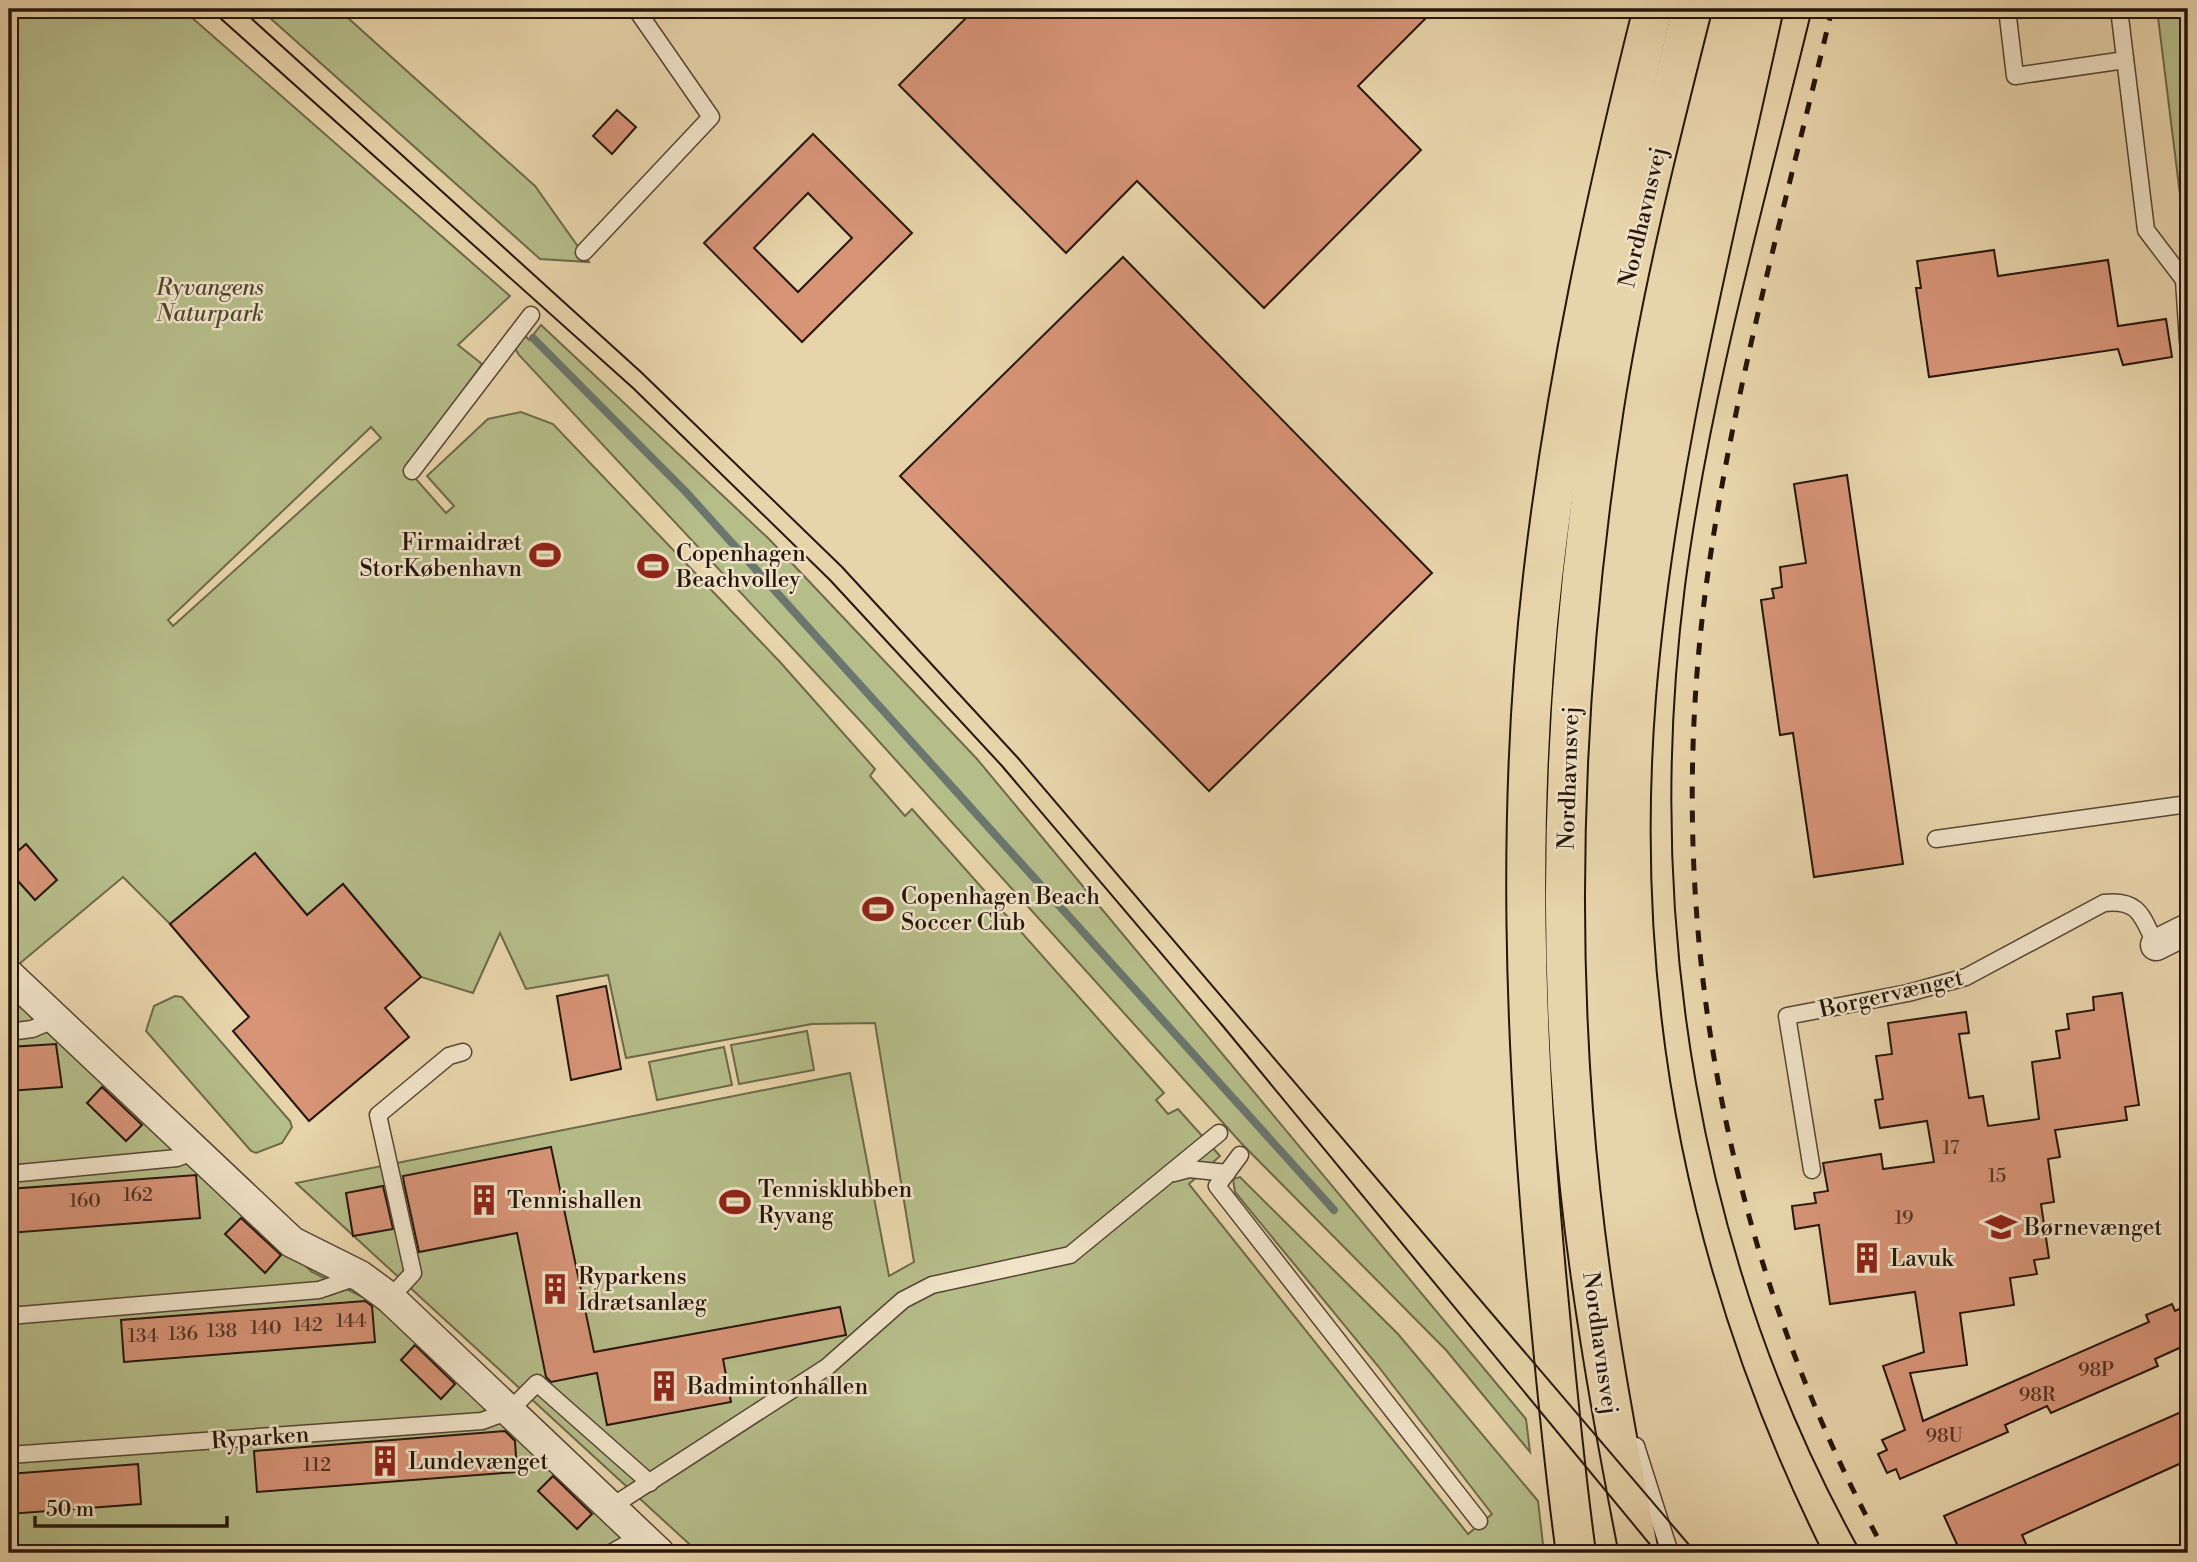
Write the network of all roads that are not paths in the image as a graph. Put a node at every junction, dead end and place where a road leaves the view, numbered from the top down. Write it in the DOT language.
graph roads {
  1 [pos="636,9"];
  2 [pos="1653,9"];
  3 [pos="1692,9"];
  4 [pos="2007,9"];
  5 [pos="2119,9"];
  6 [pos="2125,60"];
  7 [pos="1619,149"];
  8 [pos="1656,158"];
  9 [pos="1620,221"];
  10 [pos="584,252"];
  11 [pos="1586,297"];
  12 [pos="1622,306"];
  13 [pos="531,314"];
  14 [pos="2188,342"];
  15 [pos="412,471"];
  16 [pos="2188,804"];
  17 [pos="1936,839"];
  18 [pos="2188,929"];
  19 [pos="2156,944"];
  20 [pos="9,975"];
  21 [pos="56,1019"];
  22 [pos="9,1032"];
  23 [pos="463,1052"];
  24 [pos="1219,1133"];
  25 [pos="195,1151"];
  26 [pos="1240,1155"];
  27 [pos="1812,1170"];
  28 [pos="1227,1173"];
  29 [pos="9,1174"];
  30 [pos="1168,1174"];
  31 [pos="360,1276"];
  32 [pos="390,1298"];
  33 [pos="9,1316"];
  34 [pos="1598,1327"];
  35 [pos="509,1411"];
  36 [pos="9,1455"];
  37 [pos="650,1483"];
  38 [pos="611,1507"];
  39 [pos="1479,1521"];
  40 [pos="650,1545"];
  41 [pos="611,1553"];
  42 [pos="1577,1553"];
  43 [pos="1639,1553"];
  44 [pos="1670,1553"];
  1 -- 10 [label="lane"];
  2 -- 7 [label="highway, Nordhavnsvej"];
  3 -- 8 [label="highway, Nordhavnsvej"];
  4 -- 6 [label="lane"];
  5 -- 6 [label="lane"];
  6 -- 14 [label="lane"];
  7 -- 9 [label="lane"];
  7 -- 11 [label="highway, Nordhavnsvej"];
  8 -- 9 [label="lane"];
  8 -- 12 [label="highway, Nordhavnsvej"];
  9 -- 11 [label="lane"];
  9 -- 12 [label="lane"];
  11 -- 42 [label="highway, Nordhavnsvej"];
  12 -- 34 [label="highway, Nordhavnsvej"];
  13 -- 15 [label="lane"];
  16 -- 17 [label="lane"];
  18 -- 19 [label="street, Borgervænget"];
  19 -- 27 [label="lane, Borgervænget"];
  20 -- 21 [label="street"];
  21 -- 22 [label="lane"];
  21 -- 25 [label="street"];
  23 -- 32 [label="lane"];
  24 -- 30 [label="lane"];
  25 -- 29 [label="lane"];
  25 -- 31 [label="street"];
  26 -- 28 [label="lane"];
  28 -- 30 [label="lane"];
  28 -- 39 [label="lane"];
  30 -- 37 [label="lane"];
  31 -- 32 [label="street"];
  31 -- 33 [label="lane"];
  32 -- 35 [label="street"];
  34 -- 43 [label="highway, Nordhavnsvej"];
  34 -- 44 [label="lane"];
  35 -- 36 [label="lane, Ryparken"];
  35 -- 37 [label="lane"];
  35 -- 38 [label="street"];
  37 -- 38 [label="lane"];
  38 -- 40 [label="street"];
  40 -- 41 [label="lane"];
}
